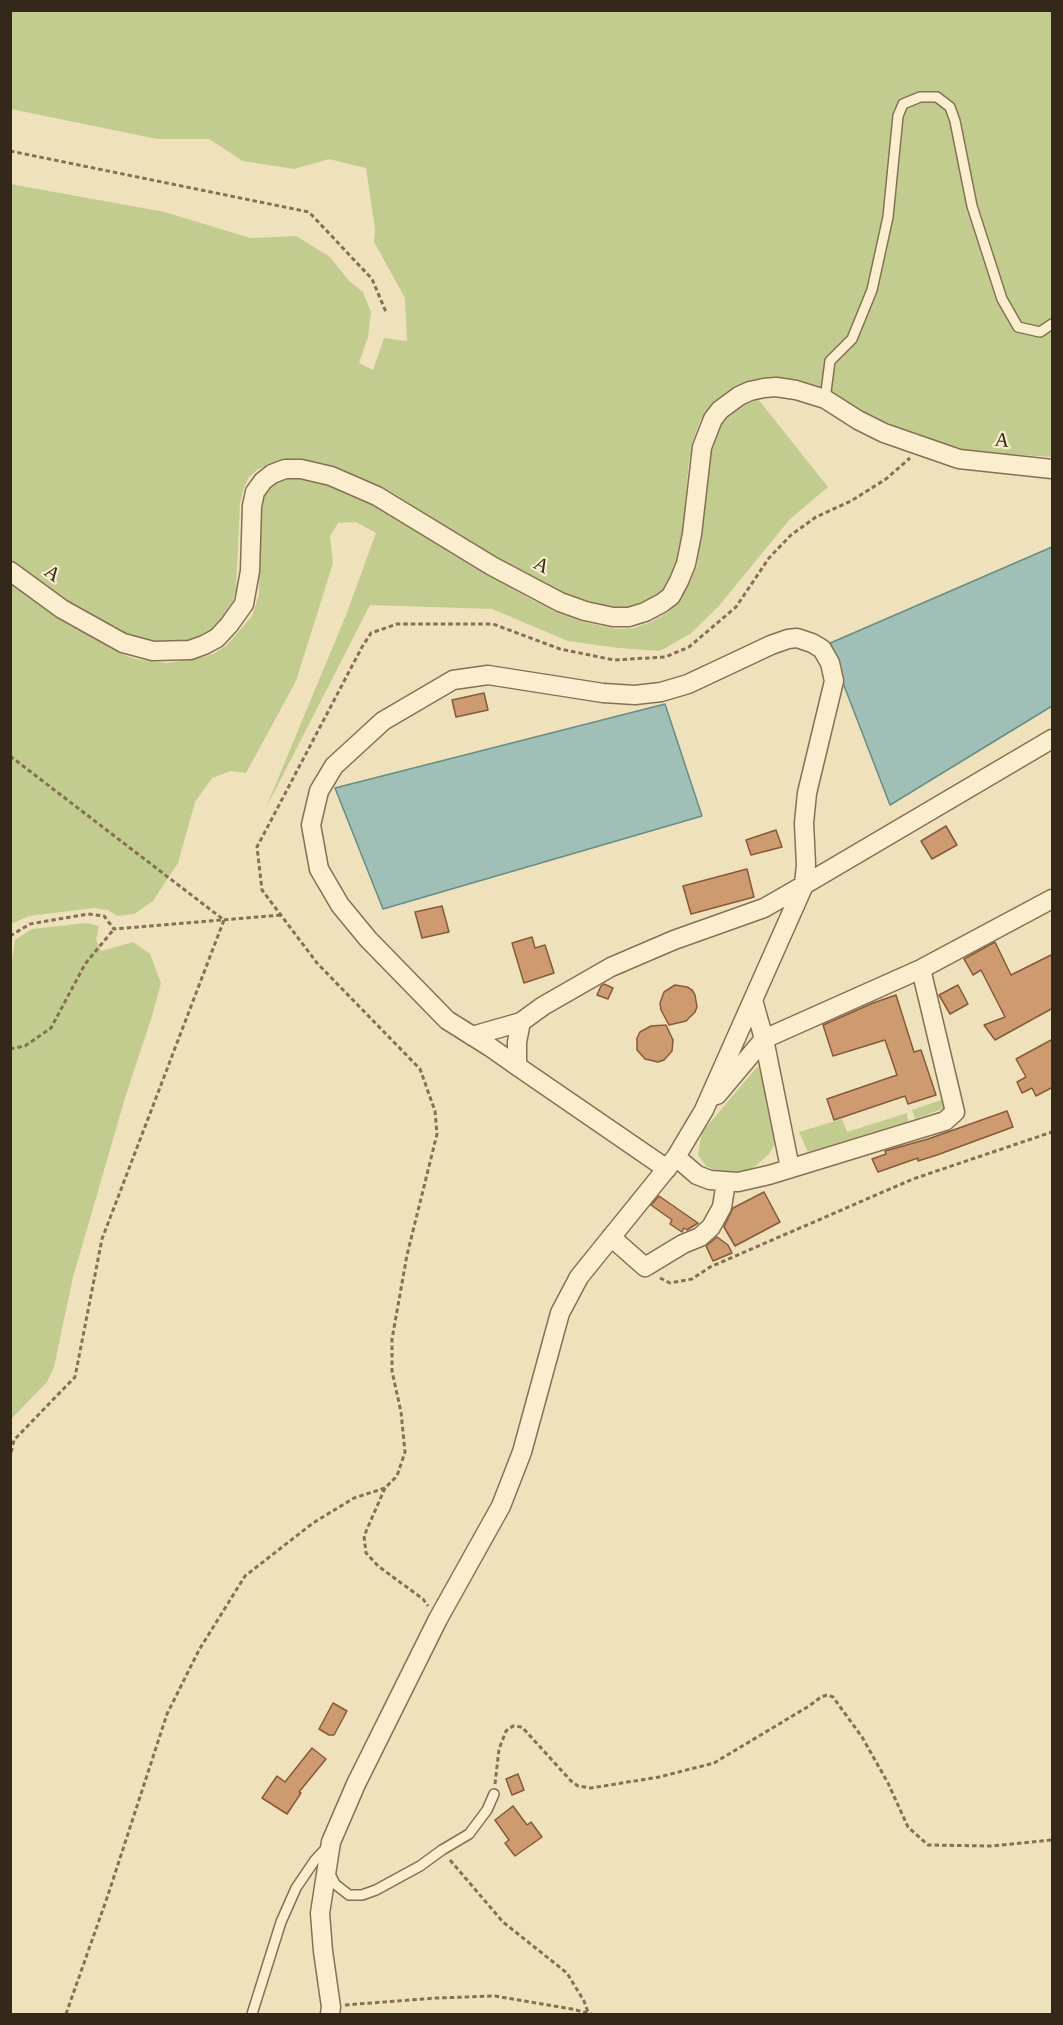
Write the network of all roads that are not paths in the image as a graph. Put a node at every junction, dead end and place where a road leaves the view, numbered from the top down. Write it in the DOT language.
graph roads {
  1 [pos="1053,324"];
  2 [pos="825,399"];
  3 [pos="1053,469"];
  4 [pos="10,571"];
  5 [pos="1053,739"];
  6 [pos="804,885"];
  7 [pos="1053,899"];
  8 [pos="921,969"];
  9 [pos="753,1000"];
  10 [pos="522,1022"];
  11 [pos="472,1036"];
  12 [pos="764,1039"];
  13 [pos="518,1066"];
  14 [pos="704,1110"];
  15 [pos="671,1163"];
  16 [pos="790,1168"];
  17 [pos="726,1182"];
  18 [pos="611,1236"];
  19 [pos="494,1794"];
  20 [pos="331,1842"];
  21 [pos="327,1869"];
  22 [pos="331,2011"];
  23 [pos="252,2014"];
  1 -- 2 [label="lane"];
  2 -- 3 [label="street, A"];
  2 -- 4 [label="street, A"];
  5 -- 6 [label="street"];
  6 -- 9 [label="street"];
  6 -- 10 [label="street"];
  6 -- 11 [label="street"];
  7 -- 8 [label="street"];
  8 -- 12 [label="street"];
  8 -- 16 [label="street"];
  9 -- 12 [label="street"];
  9 -- 14 [label="street"];
  10 -- 11 [label="street"];
  10 -- 13 [label="street"];
  11 -- 13 [label="street"];
  12 -- 14 [label="street"];
  12 -- 16 [label="street"];
  13 -- 15 [label="street"];
  14 -- 15 [label="street"];
  15 -- 17 [label="street"];
  15 -- 18 [label="street"];
  16 -- 17 [label="street"];
  17 -- 18 [label="street"];
  18 -- 20 [label="street"];
  19 -- 21 [label="lane"];
  20 -- 21 [label="street"];
  20 -- 23 [label="lane"];
  21 -- 22 [label="street"];
}
